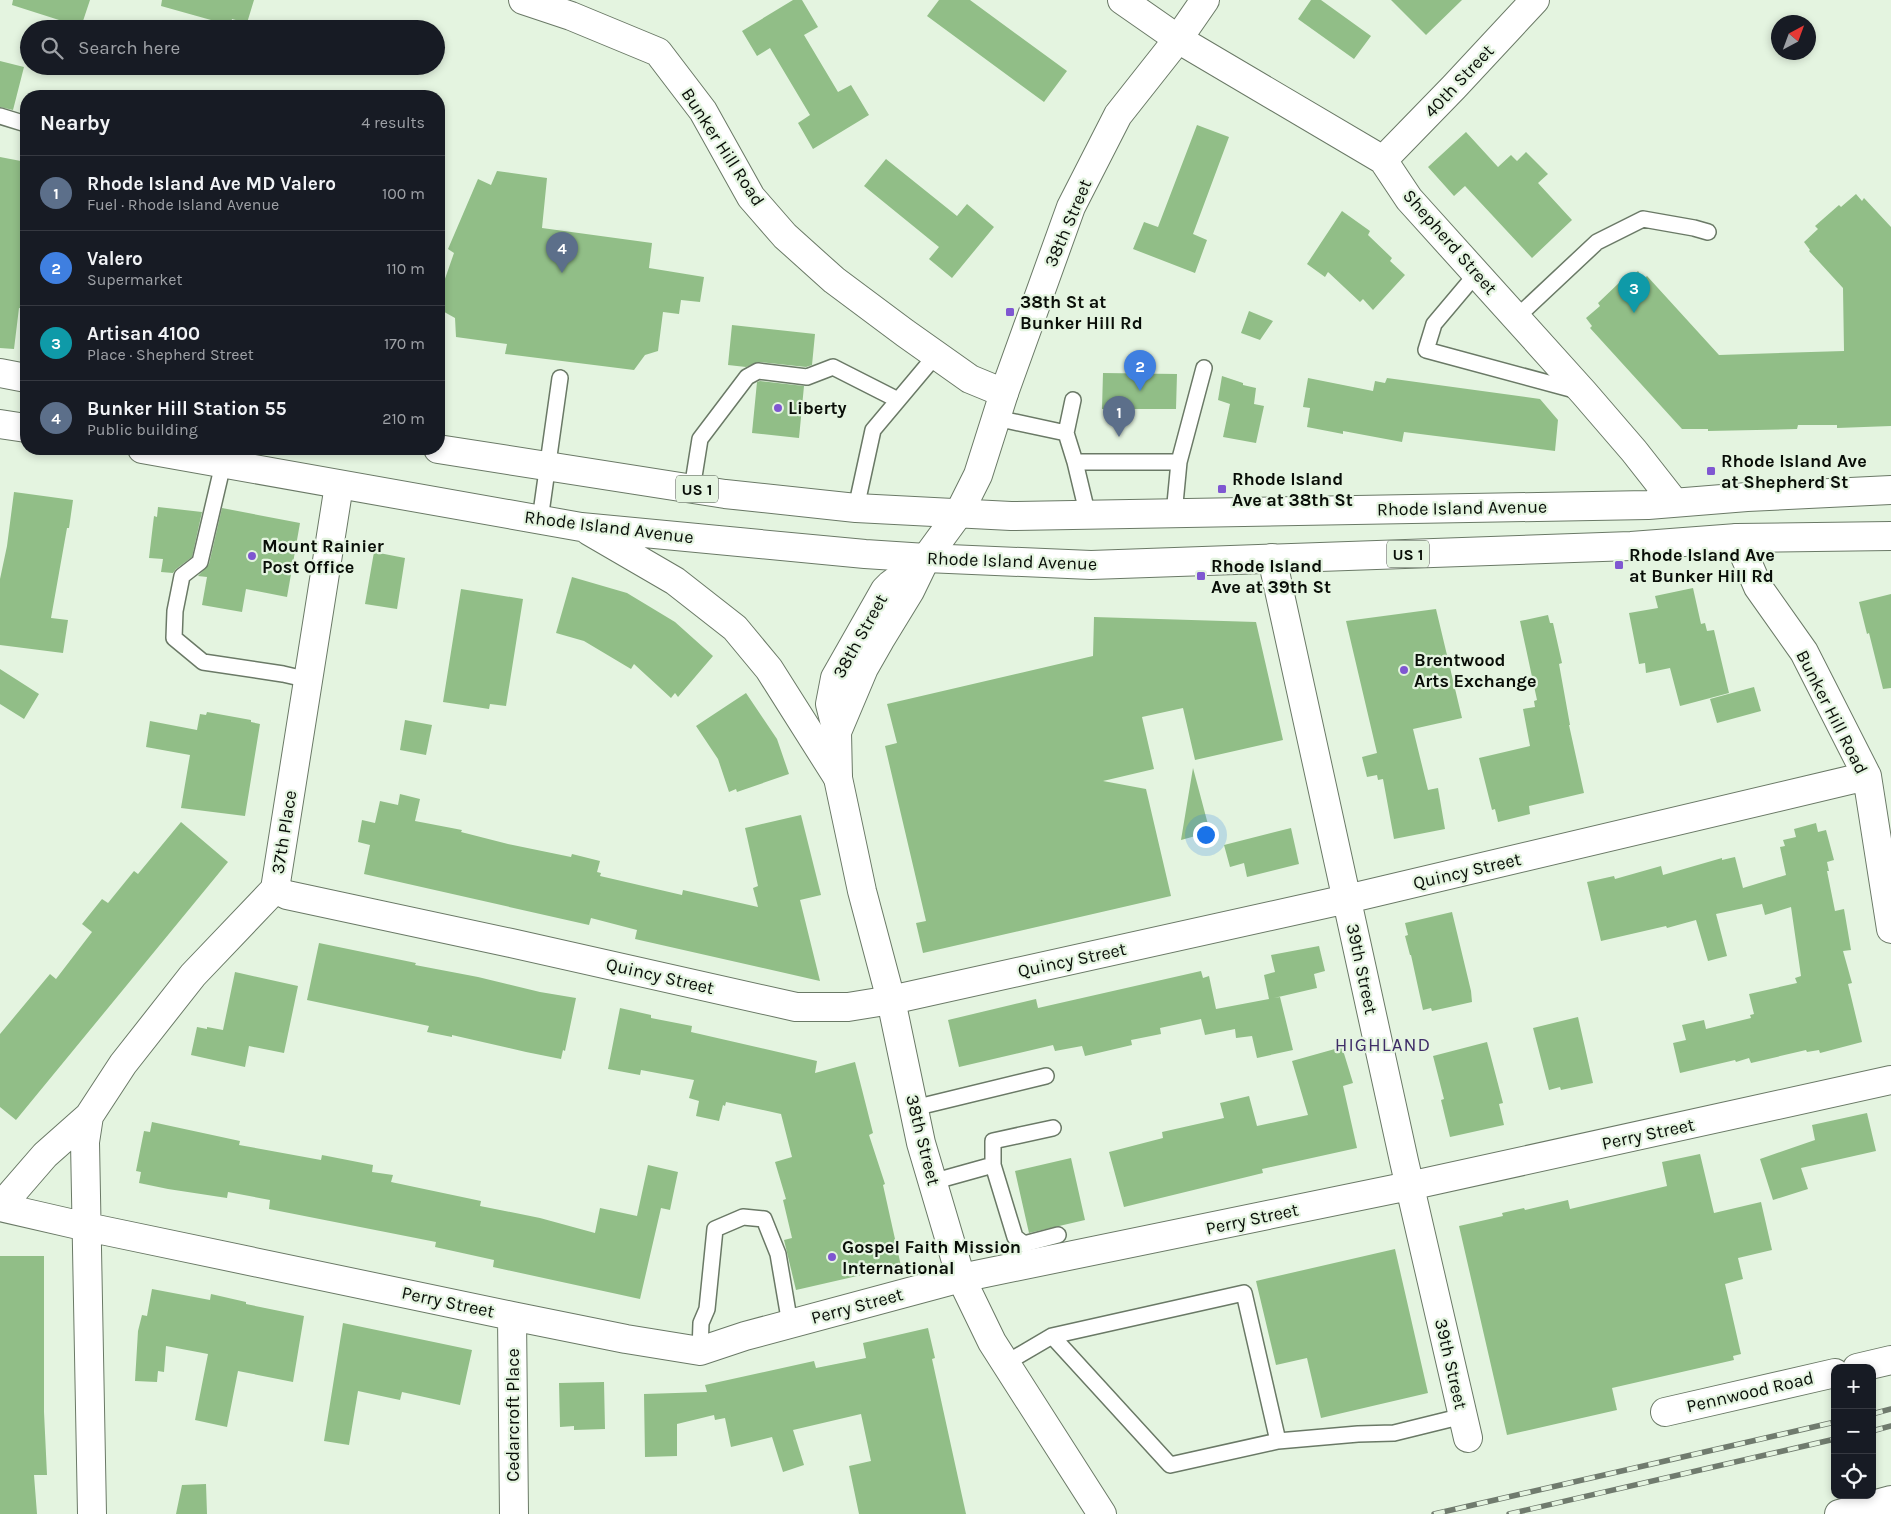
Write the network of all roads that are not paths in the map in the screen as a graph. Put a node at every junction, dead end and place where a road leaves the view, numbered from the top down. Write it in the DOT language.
graph roads {
  1 [pos="523,0"];
  2 [pos="1122,0"];
  3 [pos="1205,0"];
  4 [pos="1535,0"];
  5 [pos="573,8"];
  6 [pos="1178,39"];
  7 [pos="0,116"];
  8 [pos="20,122"];
  9 [pos="1382,160"];
  10 [pos="1708,232"];
  11 [pos="1477,273"];
  12 [pos="1517,317"];
  13 [pos="936,354"];
  14 [pos="1204,368"];
  15 [pos="0,373"];
  16 [pos="20,377"];
  17 [pos="560,378"];
  18 [pos="1584,392"];
  19 [pos="898,400"];
  20 [pos="1073,400"];
  21 [pos="1000,405"];
  22 [pos="0,424"];
  23 [pos="20,427"];
  24 [pos="1066,433"];
  25 [pos="445,450"];
  26 [pos="174,455"];
  27 [pos="1075,462"];
  28 [pos="1180,462"];
  29 [pos="223,464"];
  30 [pos="548,467"];
  31 [pos="339,485"];
  32 [pos="692,489"];
  33 [pos="1891,490"];
  34 [pos="1674,502"];
  35 [pos="856,508"];
  36 [pos="959,513"];
  37 [pos="1174,514"];
  38 [pos="1088,516"];
  39 [pos="540,520"];
  40 [pos="581,527"];
  41 [pos="1891,536"];
  42 [pos="1737,538"];
  43 [pos="926,558"];
  44 [pos="1272,558"];
  45 [pos="309,680"];
  46 [pos="1867,776"];
  47 [pos="838,778"];
  48 [pos="275,888"];
  49 [pos="1347,899"];
  50 [pos="1891,930"];
  51 [pos="891,1000"];
  52 [pos="1046,1076"];
  53 [pos="1891,1080"];
  54 [pos="914,1108"];
  55 [pos="89,1116"];
  56 [pos="1053,1128"];
  57 [pos="993,1165"];
  58 [pos="932,1182"];
  59 [pos="1409,1186"];
  60 [pos="0,1207"];
  61 [pos="86,1227"];
  62 [pos="1058,1235"];
  63 [pos="961,1278"];
  64 [pos="512,1316"];
  65 [pos="790,1324"];
  66 [pos="1052,1336"];
  67 [pos="700,1351"];
  68 [pos="1891,1360"];
  69 [pos="1006,1363"];
  70 [pos="1874,1364"];
  71 [pos="1831,1374"];
  72 [pos="1665,1412"];
  73 [pos="1466,1427"];
  74 [pos="1278,1441"];
  75 [pos="1891,1500"];
  76 [pos="92,1514"];
  77 [pos="514,1514"];
  78 [pos="1102,1514"];
  79 [pos="1839,1514"];
  1 -- 5 [label="street, Bunker Hill Road"];
  2 -- 6 [label="street"];
  3 -- 6 [label="street, 38th Street"];
  4 -- 9 [label="street, 40th Street"];
  5 -- 13 [label="street, Bunker Hill Road"];
  6 -- 9 [label="street, Shepherd Street"];
  6 -- 21 [label="street, 38th Street"];
  7 -- 8 [label="lane"];
  9 -- 11 [label="street, Shepherd Street"];
  10 -- 12 [label="lane"];
  11 -- 12 [label="street, Shepherd Street"];
  11 -- 18 [label="lane"];
  12 -- 18 [label="street, Shepherd Street"];
  13 -- 19 [label="lane"];
  13 -- 21 [label="street, Bunker Hill Road"];
  14 -- 28 [label="lane"];
  15 -- 16 [label="street"];
  17 -- 30 [label="lane"];
  18 -- 34 [label="street, Shepherd Street"];
  19 -- 32 [label="lane"];
  19 -- 35 [label="lane"];
  20 -- 24 [label="lane"];
  21 -- 24 [label="lane"];
  21 -- 36 [label="street, 38th Street"];
  22 -- 23 [label="street"];
  24 -- 27 [label="lane"];
  25 -- 30 [label="street, Rhode Island Avenue / US 1"];
  26 -- 29 [label="street, Rhode Island Avenue / US 1"];
  27 -- 28 [label="lane"];
  27 -- 38 [label="lane"];
  28 -- 37 [label="lane"];
  29 -- 31 [label="street, Rhode Island Avenue / US 1"];
  29 -- 45 [label="lane"];
  30 -- 32 [label="street, Rhode Island Avenue / US 1"];
  30 -- 39 [label="lane"];
  31 -- 39 [label="street, Rhode Island Avenue / US 1"];
  31 -- 45 [label="street, 37th Place"];
  32 -- 35 [label="street, Rhode Island Avenue / US 1"];
  33 -- 34 [label="street, Rhode Island Avenue / US 1"];
  34 -- 37 [label="street, Rhode Island Avenue / US 1"];
  35 -- 36 [label="street, Rhode Island Avenue / US 1"];
  36 -- 38 [label="street, Rhode Island Avenue / US 1"];
  36 -- 43 [label="street, 38th Street"];
  37 -- 38 [label="street, Rhode Island Avenue / US 1"];
  39 -- 40 [label="street, Rhode Island Avenue / US 1"];
  40 -- 43 [label="street, Rhode Island Avenue / US 1"];
  40 -- 47 [label="street"];
  41 -- 42 [label="street, Rhode Island Avenue / US 1"];
  42 -- 44 [label="street, Rhode Island Avenue / US 1"];
  42 -- 46 [label="street, Bunker Hill Road"];
  43 -- 44 [label="street, Rhode Island Avenue / US 1"];
  43 -- 47 [label="street, 38th Street"];
  44 -- 49 [label="street, 39th Street"];
  45 -- 48 [label="street, 37th Place"];
  46 -- 49 [label="street, Quincy Street"];
  46 -- 50 [label="street, Bunker Hill Road"];
  47 -- 51 [label="street, 38th Street"];
  48 -- 51 [label="street, Quincy Street"];
  48 -- 55 [label="street, 37th Place"];
  49 -- 51 [label="street, Quincy Street"];
  49 -- 59 [label="street, 39th Street"];
  51 -- 54 [label="street, 38th Street"];
  52 -- 54 [label="lane"];
  53 -- 59 [label="street, Perry Street"];
  54 -- 58 [label="street, 38th Street"];
  55 -- 60 [label="street, 37th Place"];
  55 -- 61 [label="street, 37th Place"];
  56 -- 57 [label="lane"];
  57 -- 58 [label="lane"];
  57 -- 62 [label="lane"];
  58 -- 63 [label="street, 38th Street"];
  59 -- 63 [label="street, Perry Street"];
  59 -- 73 [label="street, 39th Street"];
  60 -- 61 [label="street, Perry Street"];
  61 -- 64 [label="street, Perry Street"];
  61 -- 76 [label="street, 37th Place"];
  63 -- 65 [label="street, Perry Street"];
  63 -- 69 [label="street, 38th Street"];
  64 -- 67 [label="street, Perry Street"];
  64 -- 77 [label="street, Cedarcroft Place"];
  65 -- 67 [label="street, Perry Street"];
  65 -- 67 [label="lane"];
  66 -- 69 [label="lane"];
  66 -- 74 [label="lane"];
  66 -- 74 [label="lane"];
  68 -- 70 [label="street"];
  69 -- 78 [label="street, 38th Street"];
  71 -- 72 [label="street, Pennwood Road"];
  73 -- 74 [label="lane"];
  75 -- 79 [label="street"];
}
